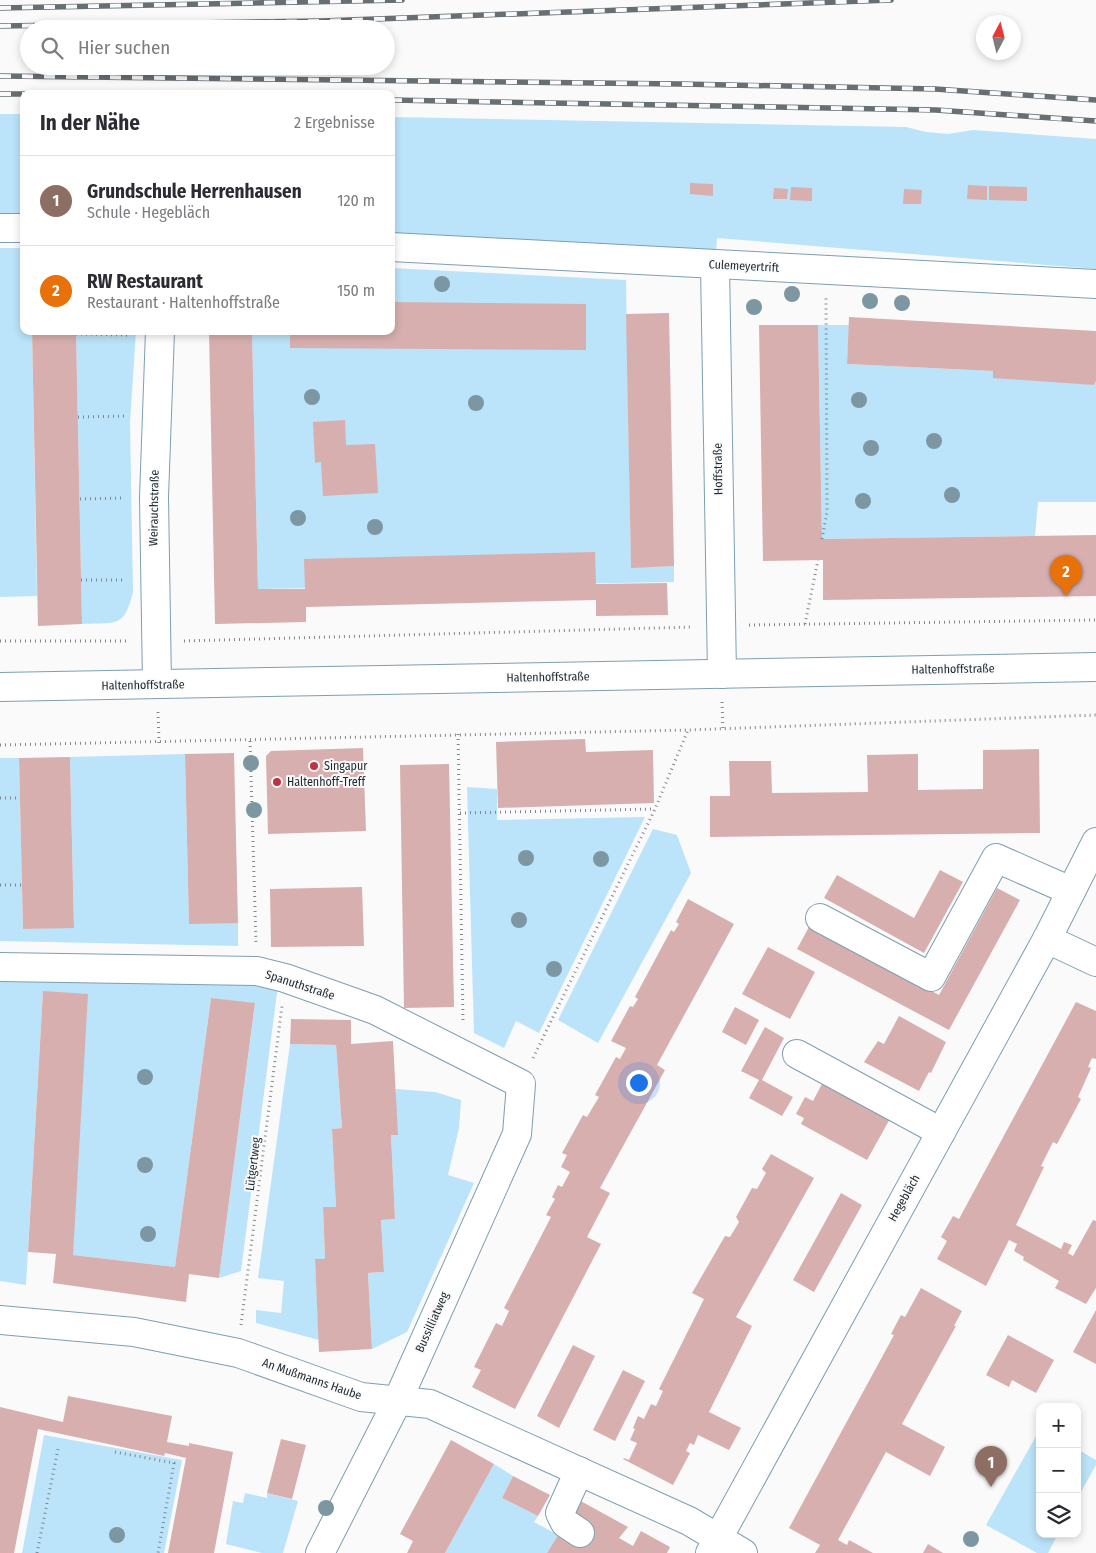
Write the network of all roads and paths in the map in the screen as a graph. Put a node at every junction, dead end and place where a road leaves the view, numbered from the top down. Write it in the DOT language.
graph roads {
  1 [pos="0,228"];
  2 [pos="20,228"];
  3 [pos="395,246"];
  4 [pos="715,265"];
  5 [pos="1096,284"];
  6 [pos="826,297"];
  7 [pos="160,335"];
  8 [pos="156,415"];
  9 [pos="78,416"];
  10 [pos="154,498"];
  11 [pos="80,499"];
  12 [pos="822,539"];
  13 [pos="818,560"];
  14 [pos="82,580"];
  15 [pos="154,580"];
  16 [pos="1096,620"];
  17 [pos="805,624"];
  18 [pos="720,626"];
  19 [pos="0,641"];
  20 [pos="155,641"];
  21 [pos="1096,667"];
  22 [pos="722,674"];
  23 [pos="157,684"];
  24 [pos="0,687"];
  25 [pos="1096,716"];
  26 [pos="688,730"];
  27 [pos="458,734"];
  28 [pos="250,741"];
  29 [pos="0,745"];
  30 [pos="0,798"];
  31 [pos="20,798"];
  32 [pos="655,809"];
  33 [pos="460,813"];
  34 [pos="1096,842"];
  35 [pos="0,885"];
  36 [pos="22,885"];
  37 [pos="1071,891"];
  38 [pos="820,918"];
  39 [pos="1047,939"];
  40 [pos="1096,962"];
  41 [pos="0,967"];
  42 [pos="256,971"];
  43 [pos="285,978"];
  44 [pos="463,1054"];
  45 [pos="798,1054"];
  46 [pos="521,1084"];
  47 [pos="941,1132"];
  48 [pos="0,1320"];
  49 [pos="238,1353"];
  50 [pos="397,1402"];
  51 [pos="58,1449"];
  52 [pos="115,1452"];
  53 [pos="579,1471"];
  54 [pos="580,1533"];
  55 [pos="714,1546"];
  56 [pos="37,1553"];
  57 [pos="158,1553"];
  58 [pos="320,1553"];
  59 [pos="743,1553"];
  1 -- 2 [label="street"];
  3 -- 4 [label="street, Culemeyertrift"];
  4 -- 5 [label="street, Culemeyertrift"];
  4 -- 18 [label="street, Hoffstraße"];
  6 -- 12 [label="path"];
  7 -- 8 [label="street, Weirauchstraße"];
  8 -- 9 [label="path"];
  8 -- 10 [label="street, Weirauchstraße"];
  10 -- 11 [label="path"];
  10 -- 15 [label="street, Weirauchstraße"];
  13 -- 17 [label="path"];
  14 -- 15 [label="path"];
  15 -- 20 [label="street, Weirauchstraße"];
  16 -- 17 [label="path"];
  17 -- 18 [label="path"];
  18 -- 20 [label="path"];
  18 -- 22 [label="street, Hoffstraße"];
  19 -- 20 [label="path"];
  20 -- 23 [label="street, Weirauchstraße"];
  21 -- 22 [label="street, Haltenhoffstraße"];
  22 -- 23 [label="street, Haltenhoffstraße"];
  23 -- 24 [label="street, Haltenhoffstraße"];
  25 -- 26 [label="path"];
  26 -- 27 [label="path"];
  26 -- 32 [label="path"];
  27 -- 28 [label="path"];
  27 -- 33 [label="path"];
  28 -- 29 [label="path"];
  28 -- 42 [label="path"];
  30 -- 31 [label="path"];
  32 -- 33 [label="path"];
  32 -- 46 [label="path"];
  33 -- 44 [label="path"];
  34 -- 37 [label="street, Hegebläch"];
  35 -- 36 [label="path"];
  37 -- 38 [label="street"];
  37 -- 39 [label="street, Hegebläch"];
  39 -- 40 [label="street"];
  39 -- 47 [label="street, Hegebläch"];
  41 -- 42 [label="street, Spanuthstraße"];
  42 -- 43 [label="street, Spanuthstraße"];
  43 -- 44 [label="street, Spanuthstraße"];
  43 -- 49 [label="path, Lütgertweg"];
  44 -- 46 [label="street, Spanuthstraße"];
  45 -- 47 [label="street"];
  46 -- 50 [label="street, Bussilliatweg"];
  47 -- 55 [label="street, Hegebläch"];
  48 -- 49 [label="street, An Mußmanns Haube"];
  49 -- 50 [label="street, An Mußmanns Haube"];
  50 -- 53 [label="street, An Mußmanns Haube"];
  50 -- 58 [label="street, Bussilliatweg"];
  51 -- 56 [label="path"];
  52 -- 57 [label="path"];
  53 -- 54 [label="street"];
  53 -- 55 [label="street, An Mußmanns Haube"];
  55 -- 59 [label="street, An Mußmanns Haube"];
}
